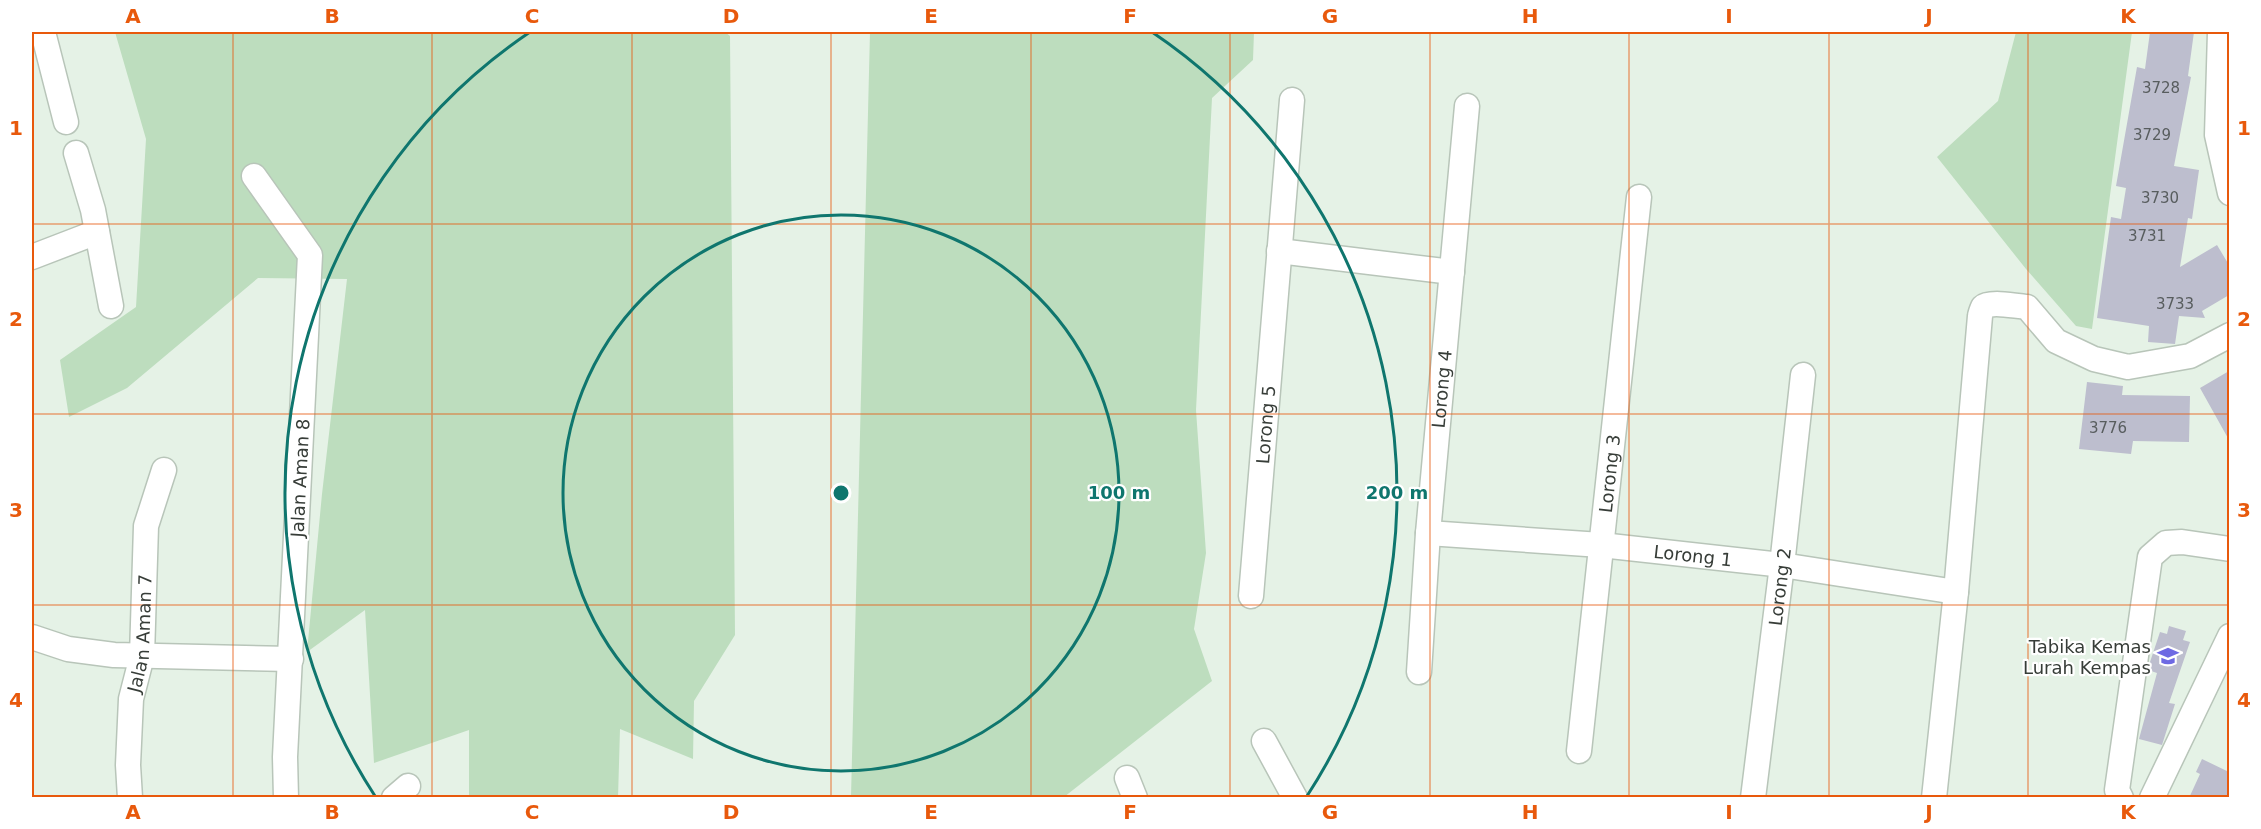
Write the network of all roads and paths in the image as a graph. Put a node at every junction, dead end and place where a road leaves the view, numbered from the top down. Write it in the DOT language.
graph roads {
  1 [pos="43,32"];
  2 [pos="2220,32"];
  3 [pos="1292,100"];
  4 [pos="1467,106"];
  5 [pos="66,122"];
  6 [pos="76,153"];
  7 [pos="254,176"];
  8 [pos="2229,193"];
  9 [pos="1639,197"];
  10 [pos="97,232"];
  11 [pos="1279,250"];
  12 [pos="32,257"];
  13 [pos="1452,272"];
  14 [pos="111,306"];
  15 [pos="2229,335"];
  16 [pos="1803,375"];
  17 [pos="164,470"];
  18 [pos="1428,532"];
  19 [pos="1601,545"];
  20 [pos="2229,549"];
  21 [pos="1782,565"];
  22 [pos="1956,592"];
  23 [pos="1251,596"];
  24 [pos="2229,636"];
  25 [pos="32,637"];
  26 [pos="142,656"];
  27 [pos="291,659"];
  28 [pos="1419,672"];
  29 [pos="1264,741"];
  30 [pos="1579,751"];
  31 [pos="130,798"];
  32 [pos="286,798"];
  33 [pos="1295,798"];
  34 [pos="1753,798"];
  35 [pos="1934,798"];
  36 [pos="2121,798"];
  37 [pos="2152,798"];
  1 -- 5 [label="street"];
  2 -- 8 [label="street"];
  3 -- 11 [label="street, Lorong 5"];
  4 -- 13 [label="street, Lorong 4"];
  6 -- 10 [label="street"];
  7 -- 27 [label="street, Jalan Aman 8"];
  9 -- 19 [label="street, Lorong 3"];
  10 -- 12 [label="street"];
  10 -- 14 [label="street"];
  11 -- 13 [label="street"];
  11 -- 23 [label="street, Lorong 5"];
  13 -- 18 [label="street, Lorong 4"];
  15 -- 22 [label="street"];
  16 -- 21 [label="street, Lorong 2"];
  17 -- 26 [label="street, Jalan Aman 7"];
  18 -- 19 [label="street, Lorong 1"];
  18 -- 28 [label="street, Lorong 4"];
  19 -- 21 [label="street, Lorong 1"];
  19 -- 30 [label="street, Lorong 3"];
  20 -- 36 [label="street"];
  21 -- 22 [label="street, Lorong 1"];
  21 -- 34 [label="street, Lorong 2"];
  22 -- 35 [label="street"];
  24 -- 37 [label="street"];
  25 -- 26 [label="street"];
  26 -- 27 [label="street"];
  26 -- 31 [label="street, Jalan Aman 7"];
  27 -- 32 [label="street, Jalan Aman 8"];
  29 -- 33 [label="street"];
}
